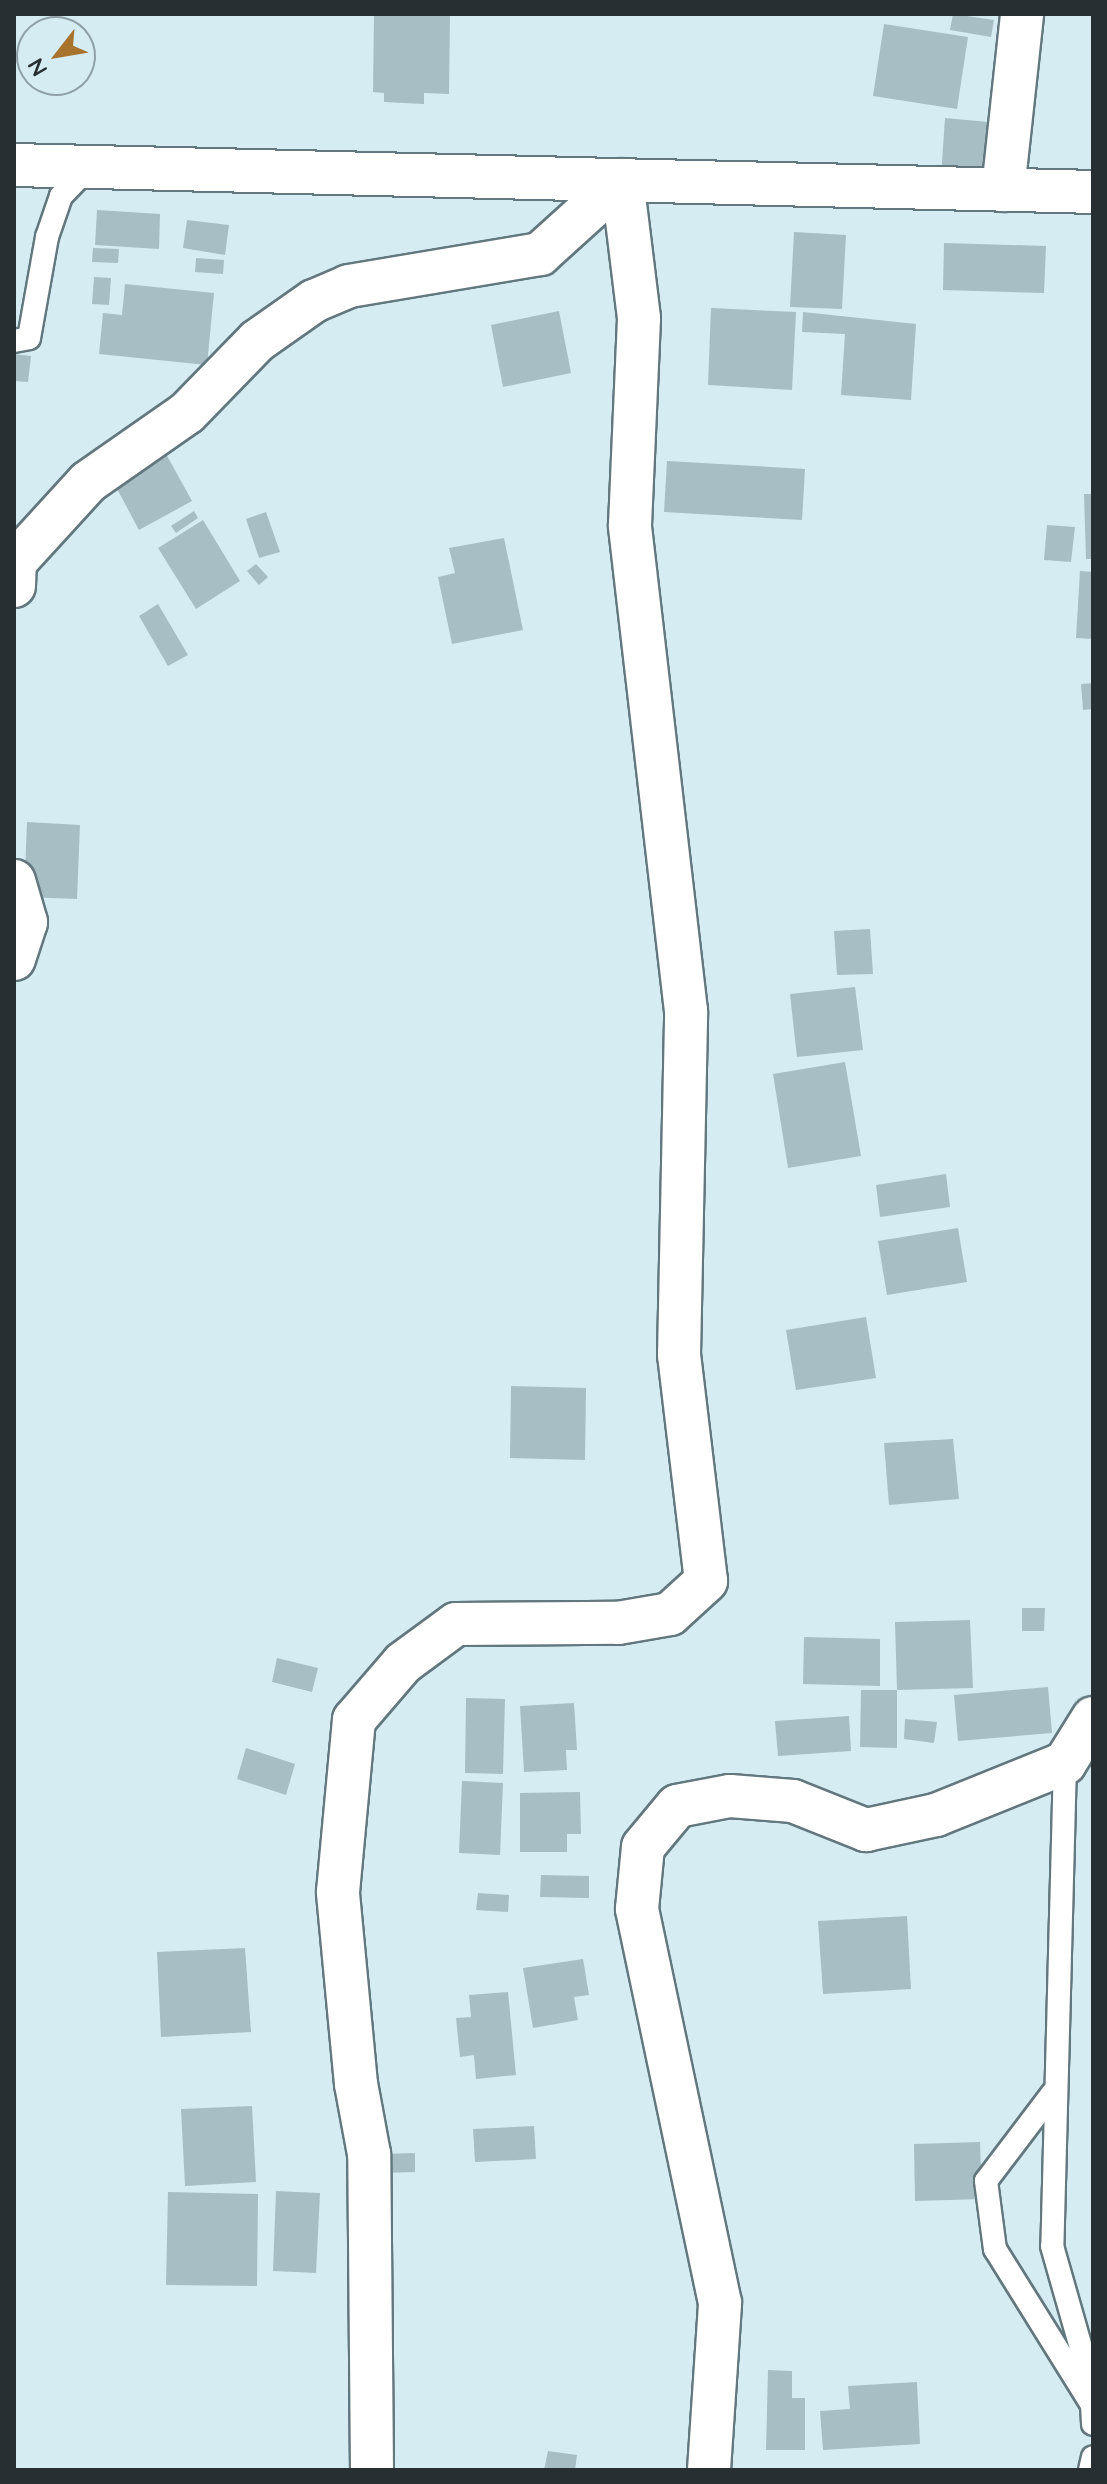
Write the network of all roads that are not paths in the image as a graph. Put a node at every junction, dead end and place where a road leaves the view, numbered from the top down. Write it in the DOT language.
graph roads {
  1 [pos="1022,14"];
  2 [pos="14,165"];
  3 [pos="84,172"];
  4 [pos="622,180"];
  5 [pos="1003,190"];
  6 [pos="1093,192"];
  7 [pos="14,341"];
  8 [pos="14,586"];
  9 [pos="14,881"];
  10 [pos="14,959"];
  11 [pos="1093,1718"];
  12 [pos="1065,1763"];
  13 [pos="1052,2094"];
  14 [pos="1092,2405"];
  15 [pos="1093,2424"];
  16 [pos="1093,2457"];
  17 [pos="372,2470"];
  18 [pos="709,2470"];
  19 [pos="1090,2470"];
  1 -- 5 [label="street"];
  2 -- 3 [label="street"];
  3 -- 4 [label="street"];
  3 -- 7 [label="lane"];
  4 -- 5 [label="street"];
  4 -- 8 [label="street"];
  4 -- 17 [label="street"];
  5 -- 6 [label="street"];
  9 -- 10 [label="street"];
  11 -- 12 [label="street"];
  12 -- 13 [label="lane"];
  12 -- 18 [label="street"];
  13 -- 14 [label="lane"];
  13 -- 14 [label="lane"];
  14 -- 15 [label="lane"];
  16 -- 19 [label="lane"];
}
